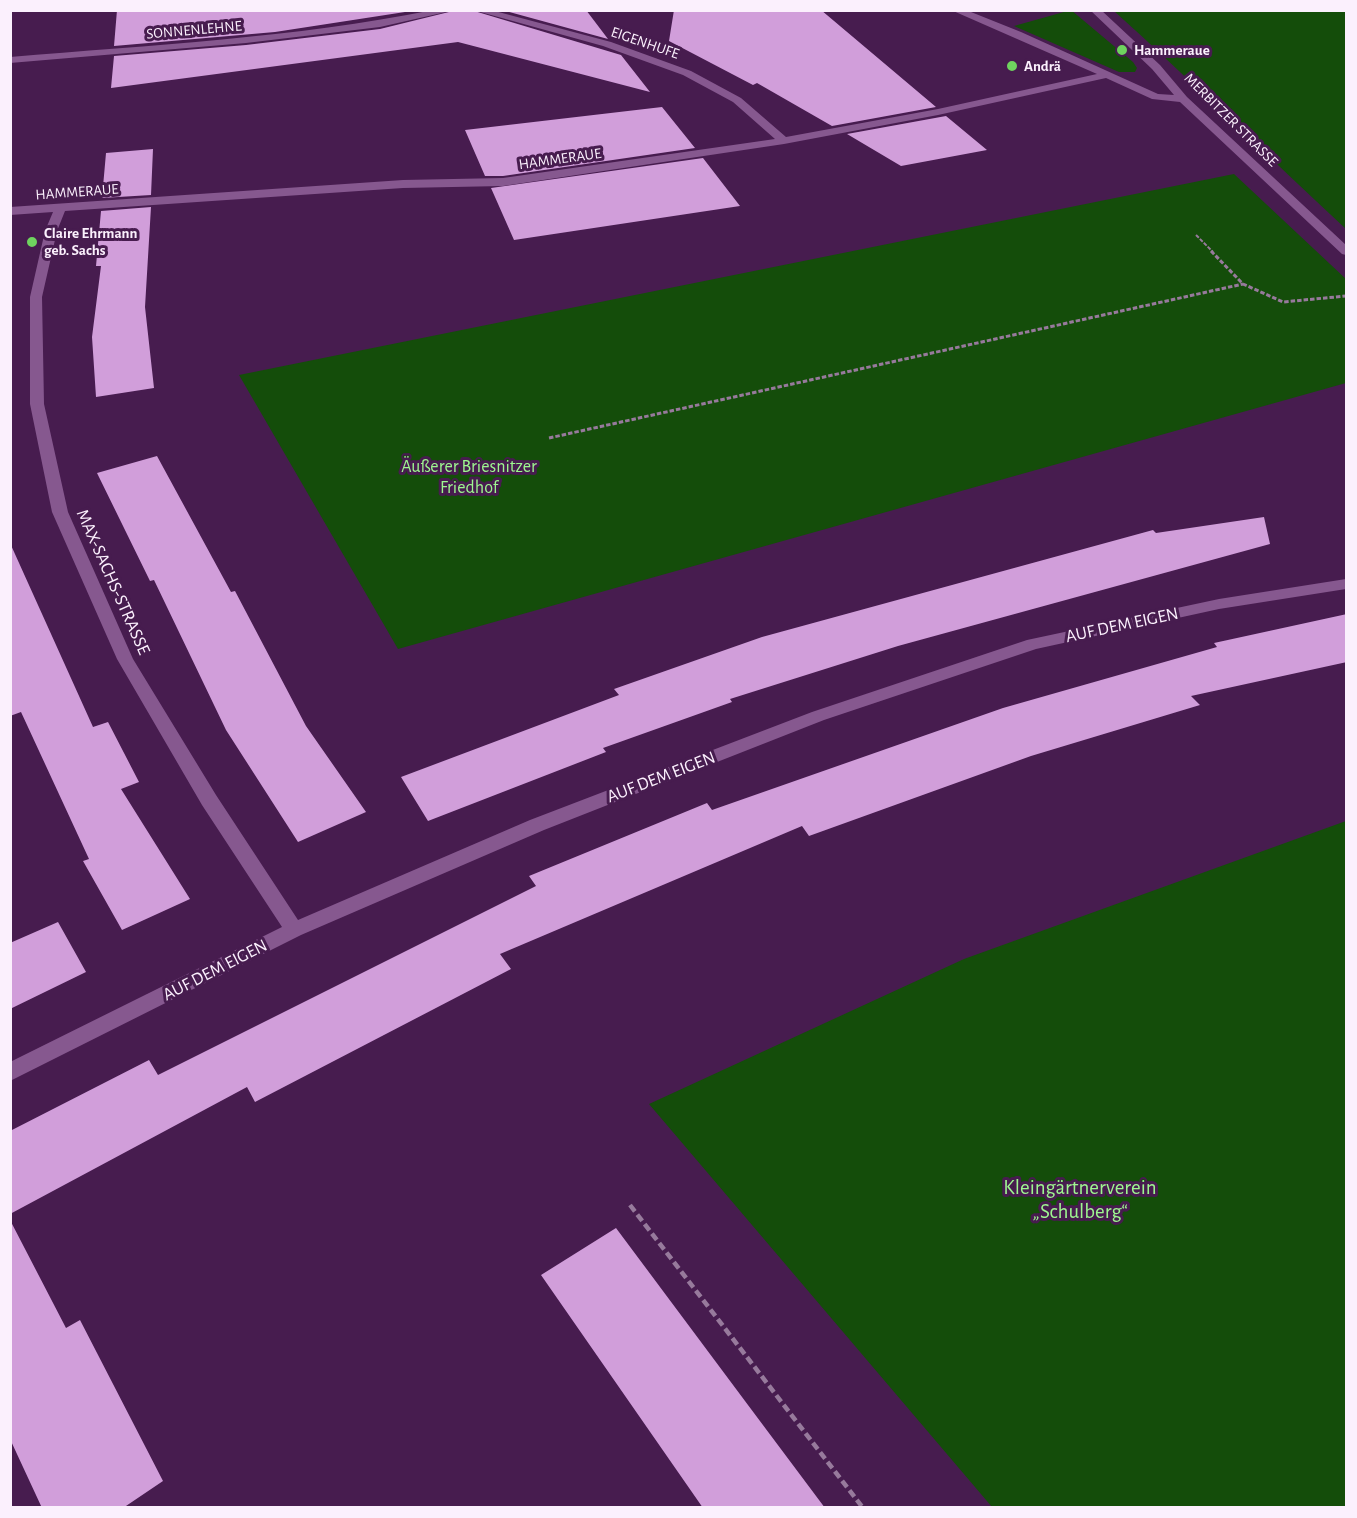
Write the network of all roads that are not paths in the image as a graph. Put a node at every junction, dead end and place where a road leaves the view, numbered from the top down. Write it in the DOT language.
graph roads {
  1 [pos="450,10"];
  2 [pos="478,10"];
  3 [pos="956,10"];
  4 [pos="1095,10"];
  5 [pos="10,60"];
  6 [pos="1107,75"];
  7 [pos="1183,99"];
  8 [pos="784,141"];
  9 [pos="60,208"];
  10 [pos="10,212"];
  11 [pos="1347,251"];
  12 [pos="1347,584"];
  13 [pos="294,930"];
  14 [pos="10,1072"];
  1 -- 5 [label="street, SONNENLEHNE"];
  2 -- 8 [label="street, EIGENHUFE"];
  3 -- 6 [label="street"];
  4 -- 7 [label="street, MERBITZER STRASSE"];
  6 -- 7 [label="street"];
  6 -- 8 [label="street, HAMMERAUE"];
  7 -- 11 [label="street, MERBITZER STRASSE"];
  8 -- 9 [label="street, HAMMERAUE"];
  9 -- 10 [label="street, HAMMERAUE"];
  9 -- 13 [label="street, MAX-SACHS-STRASSE"];
  12 -- 13 [label="street, AUF DEM EIGEN"];
  13 -- 14 [label="street, AUF DEM EIGEN"];
}
